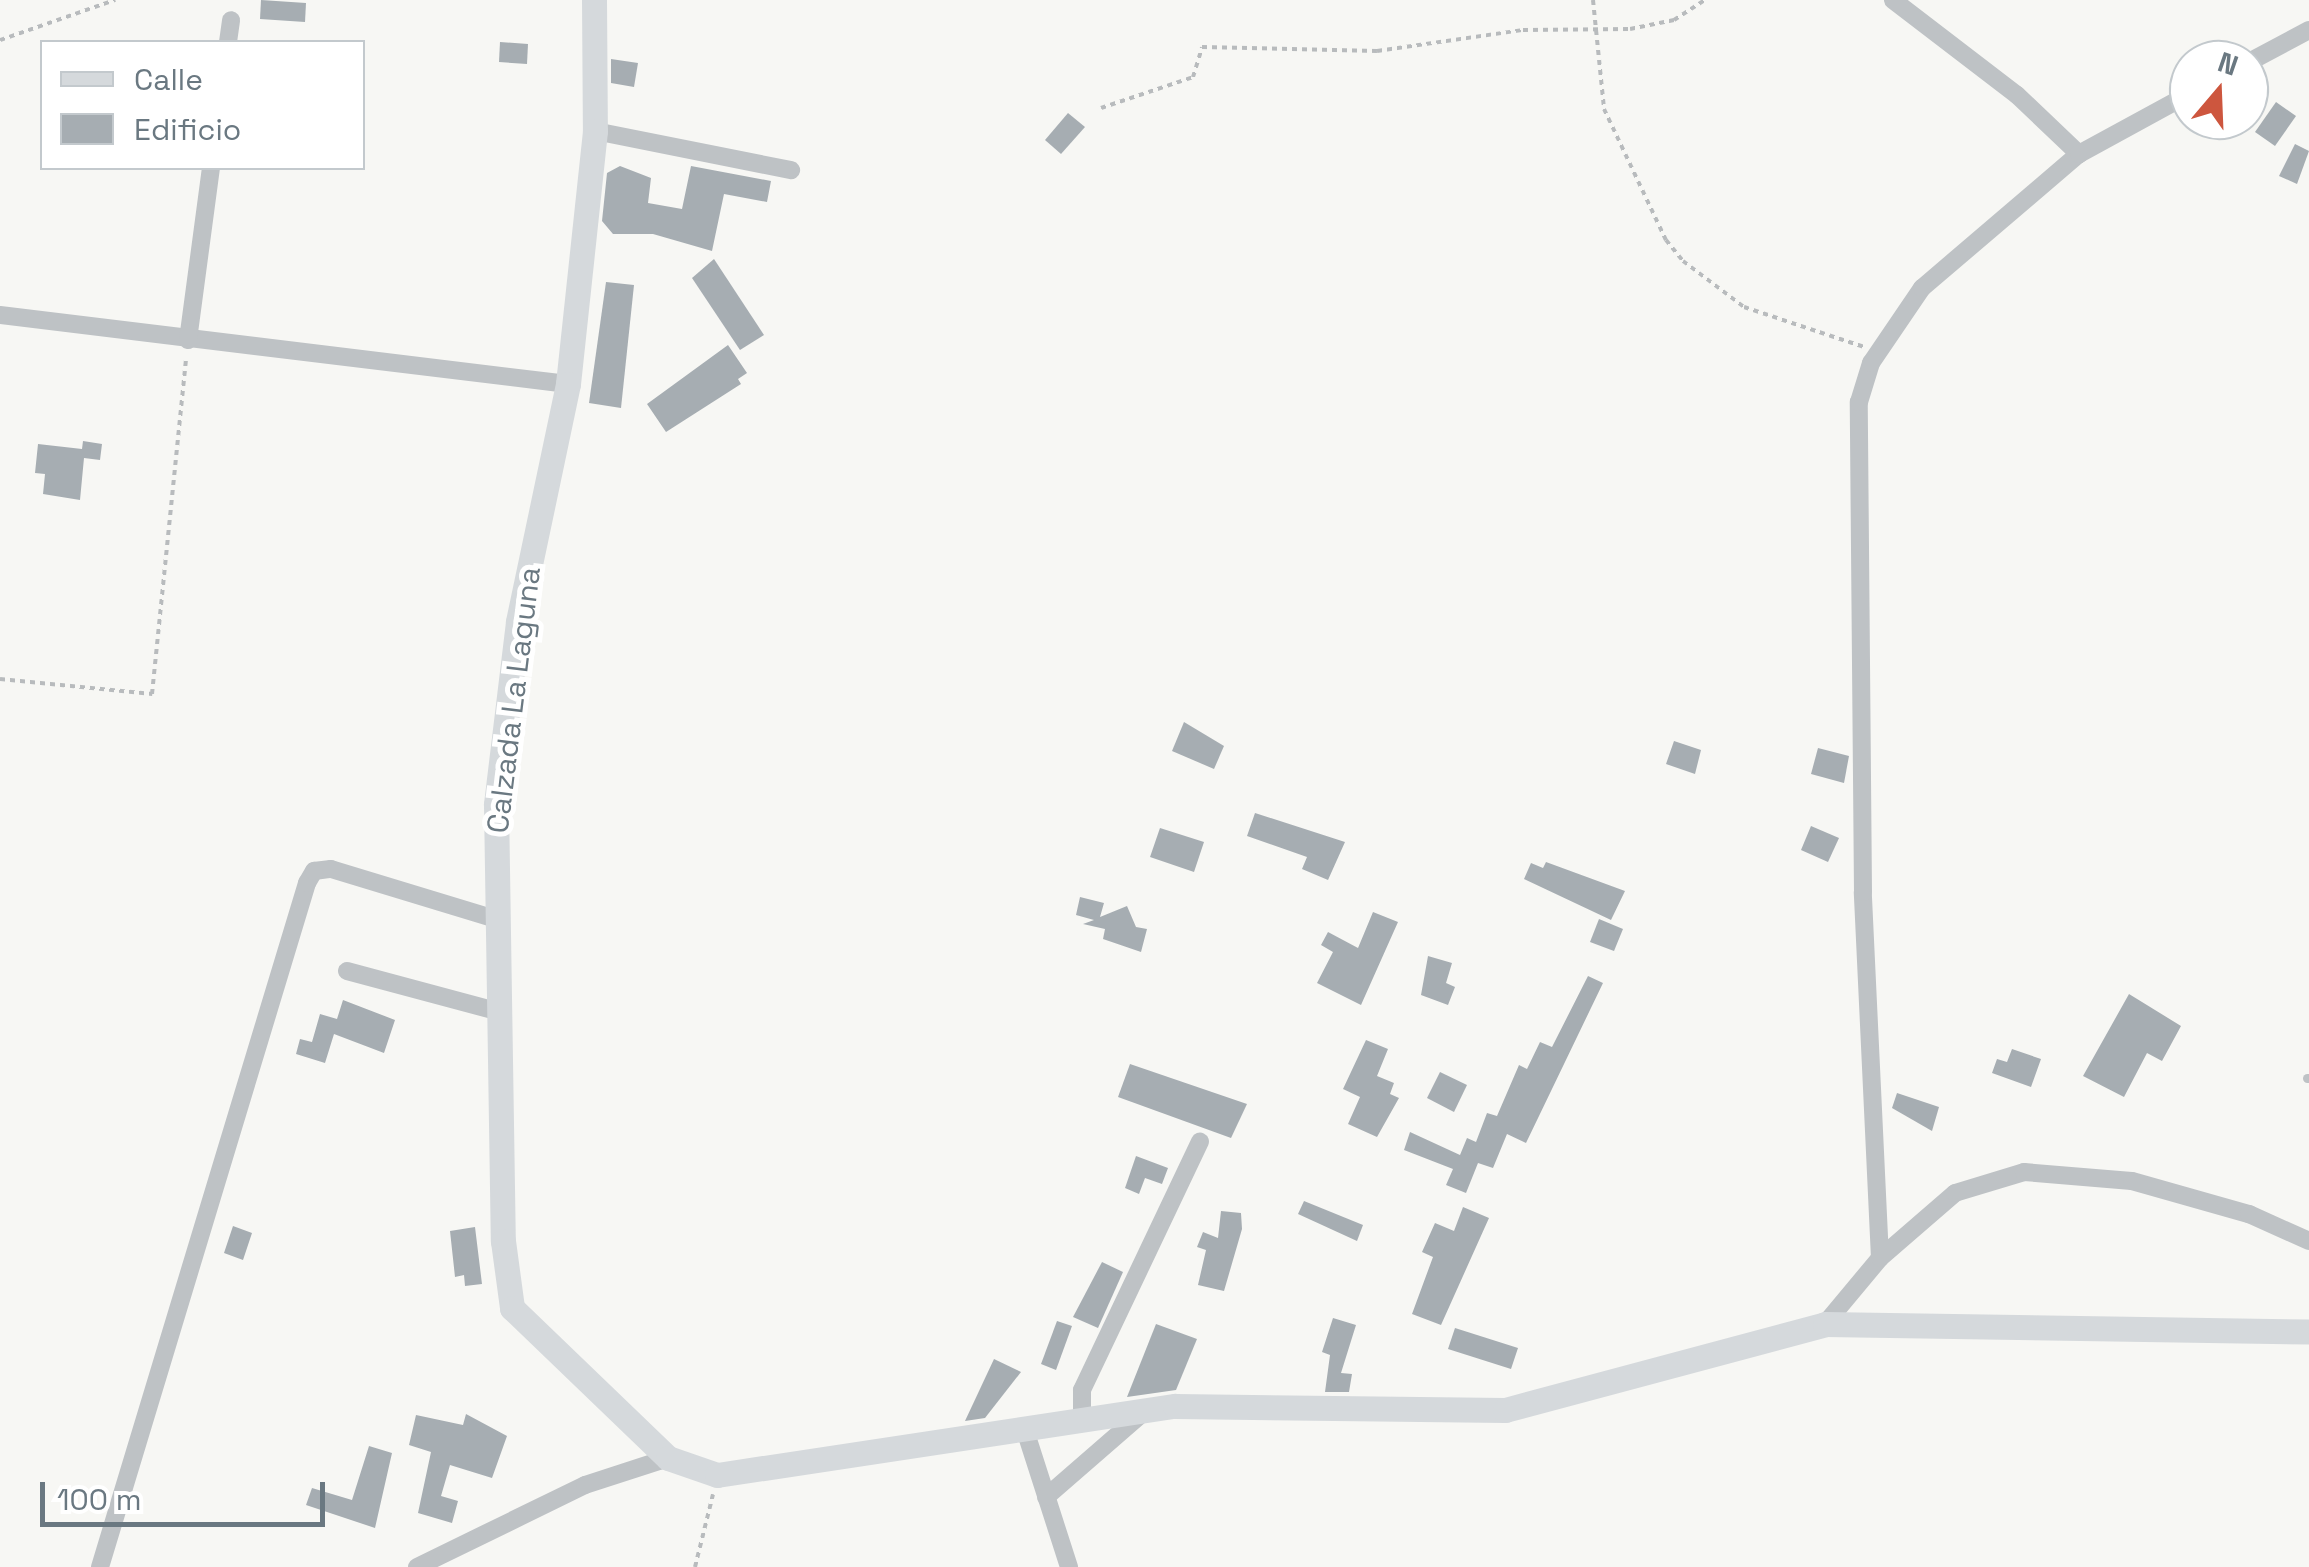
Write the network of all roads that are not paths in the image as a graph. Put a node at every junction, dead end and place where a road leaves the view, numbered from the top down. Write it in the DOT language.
graph roads {
  1 [pos="594,0"];
  2 [pos="1893,0"];
  3 [pos="231,20"];
  4 [pos="2309,30"];
  5 [pos="228,40"];
  6 [pos="2269,51"];
  7 [pos="2169,105"];
  8 [pos="595,130"];
  9 [pos="2079,154"];
  10 [pos="211,170"];
  11 [pos="791,170"];
  12 [pos="0,315"];
  13 [pos="188,340"];
  14 [pos="568,384"];
  15 [pos="496,919"];
  16 [pos="347,971"];
  17 [pos="500,1012"];
  18 [pos="1200,1142"];
  19 [pos="2309,1241"];
  20 [pos="1880,1258"];
  21 [pos="1825,1324"];
  22 [pos="2309,1332"];
  23 [pos="1146,1410"];
  24 [pos="1082,1420"];
  25 [pos="1025,1430"];
  26 [pos="668,1458"];
  27 [pos="1046,1497"];
  28 [pos="100,1567"];
  29 [pos="417,1567"];
  30 [pos="1069,1567"];
  1 -- 8 [label="street, Calzada La Laguna"];
  2 -- 9 [label="street"];
  3 -- 5 [label="street"];
  4 -- 6 [label="street"];
  7 -- 9 [label="street"];
  8 -- 11 [label="street"];
  8 -- 14 [label="street, Calzada La Laguna"];
  9 -- 20 [label="street"];
  10 -- 13 [label="street"];
  12 -- 13 [label="street"];
  13 -- 14 [label="street"];
  14 -- 15 [label="street, Calzada La Laguna"];
  15 -- 17 [label="street, Calzada La Laguna"];
  15 -- 28 [label="street"];
  16 -- 17 [label="street"];
  17 -- 26 [label="street, Calzada La Laguna"];
  18 -- 24 [label="street"];
  19 -- 20 [label="street"];
  20 -- 21 [label="street"];
  21 -- 22 [label="street"];
  21 -- 23 [label="street"];
  23 -- 24 [label="street"];
  23 -- 27 [label="street"];
  24 -- 25 [label="street"];
  25 -- 26 [label="street"];
  25 -- 27 [label="street"];
  26 -- 29 [label="street"];
  27 -- 30 [label="street"];
}
